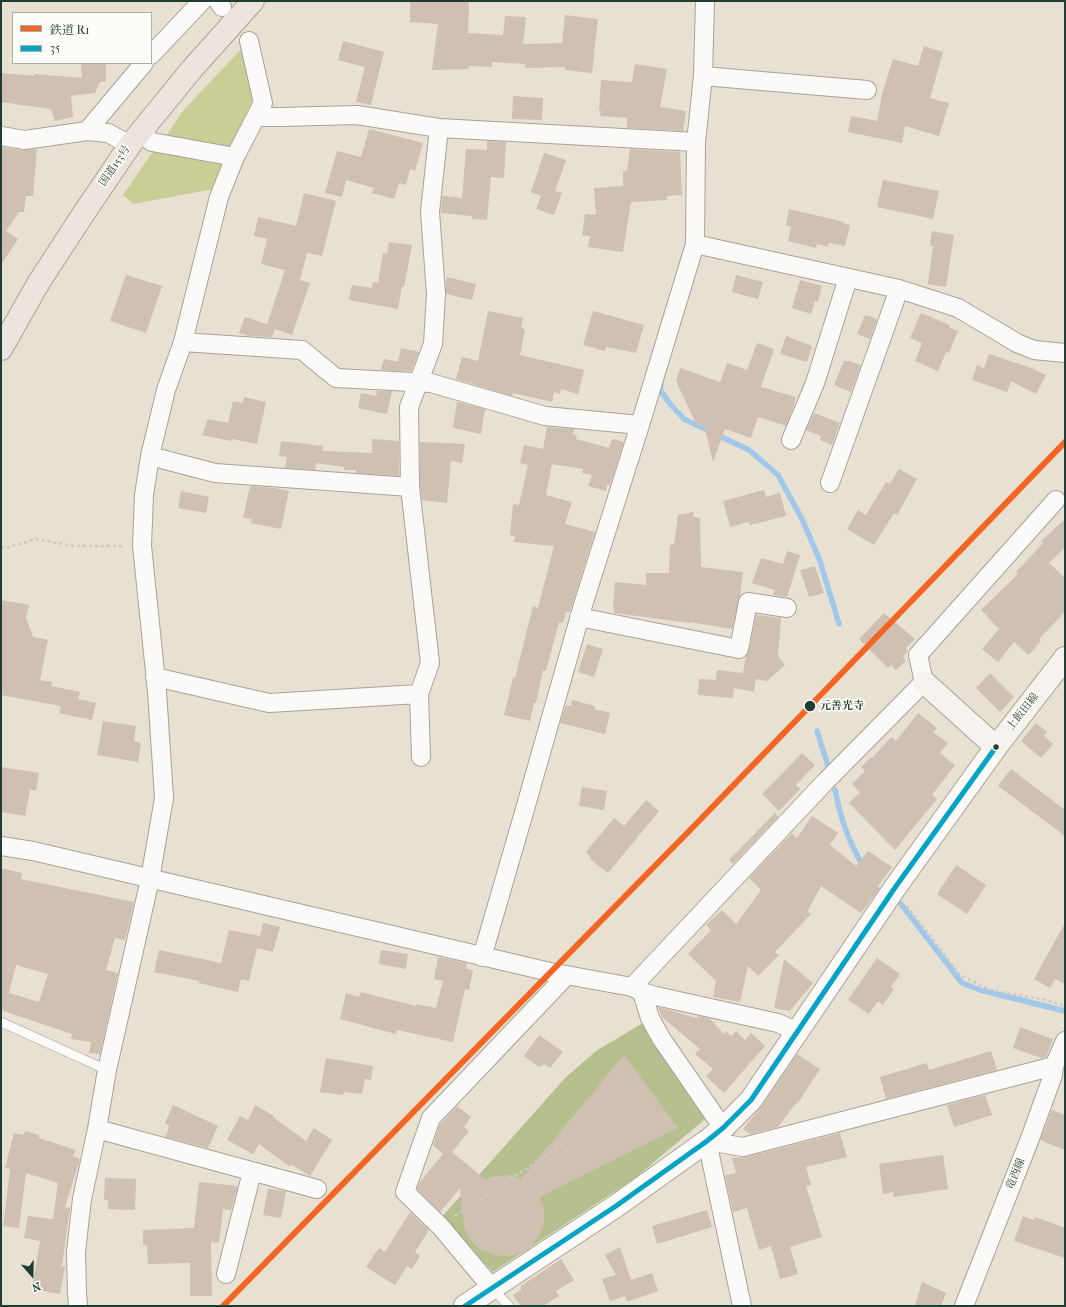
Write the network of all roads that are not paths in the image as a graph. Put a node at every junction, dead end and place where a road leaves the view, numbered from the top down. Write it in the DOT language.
graph roads {
  1 [pos="202,1"];
  2 [pos="253,1"];
  3 [pos="705,1"];
  4 [pos="250,41"];
  5 [pos="152,54"];
  6 [pos="143,64"];
  7 [pos="703,76"];
  8 [pos="867,90"];
  9 [pos="257,116"];
  10 [pos="439,128"];
  11 [pos="87,131"];
  12 [pos="1,136"];
  13 [pos="135,139"];
  14 [pos="696,142"];
  15 [pos="235,157"];
  16 [pos="695,244"];
  17 [pos="848,278"];
  18 [pos="900,289"];
  19 [pos="183,342"];
  20 [pos="1,349"];
  21 [pos="1065,353"];
  22 [pos="418,382"];
  23 [pos="640,425"];
  24 [pos="791,440"];
  25 [pos="150,456"];
  26 [pos="830,483"];
  27 [pos="410,487"];
  28 [pos="1056,500"];
  29 [pos="787,608"];
  30 [pos="579,617"];
  31 [pos="1065,658"];
  32 [pos="155,677"];
  33 [pos="924,682"];
  34 [pos="419,694"];
  35 [pos="996,747"];
  36 [pos="421,757"];
  37 [pos="1,846"];
  38 [pos="150,879"];
  39 [pos="482,957"];
  40 [pos="567,975"];
  41 [pos="637,990"];
  42 [pos="1,1022"];
  43 [pos="798,1032"];
  44 [pos="1065,1041"];
  45 [pos="107,1070"];
  46 [pos="1056,1073"];
  47 [pos="723,1128"];
  48 [pos="97,1129"];
  49 [pos="706,1141"];
  50 [pos="252,1172"];
  51 [pos="316,1189"];
  52 [pos="226,1274"];
  53 [pos="492,1288"];
  54 [pos="78,1306"];
  55 [pos="465,1306"];
  56 [pos="509,1306"];
  57 [pos="742,1306"];
  58 [pos="964,1306"];
  1 -- 5 [label="street"];
  2 -- 13 [label="highway, 国道153号"];
  3 -- 7 [label="street"];
  4 -- 9 [label="street"];
  6 -- 11 [label="street"];
  7 -- 8 [label="street"];
  7 -- 14 [label="street"];
  9 -- 10 [label="street"];
  9 -- 15 [label="street"];
  10 -- 14 [label="street"];
  10 -- 22 [label="street"];
  11 -- 12 [label="street"];
  11 -- 13 [label="street"];
  13 -- 15 [label="street"];
  13 -- 20 [label="highway, 国道153号"];
  14 -- 16 [label="street"];
  15 -- 19 [label="street"];
  16 -- 17 [label="street"];
  16 -- 23 [label="street"];
  17 -- 18 [label="street"];
  17 -- 24 [label="street"];
  18 -- 21 [label="street"];
  18 -- 26 [label="street"];
  19 -- 22 [label="street"];
  19 -- 25 [label="street"];
  22 -- 23 [label="street"];
  22 -- 27 [label="street"];
  23 -- 30 [label="street"];
  25 -- 27 [label="street"];
  25 -- 32 [label="street"];
  27 -- 34 [label="street"];
  28 -- 33 [label="street"];
  29 -- 30 [label="street"];
  30 -- 39 [label="street"];
  31 -- 35 [label="main road, 上飯田線"];
  32 -- 34 [label="street"];
  32 -- 38 [label="street"];
  33 -- 35 [label="main road"];
  33 -- 41 [label="street"];
  34 -- 36 [label="street"];
  35 -- 43 [label="street"];
  37 -- 38 [label="street"];
  38 -- 39 [label="street"];
  38 -- 45 [label="street"];
  39 -- 40 [label="street"];
  40 -- 41 [label="street"];
  40 -- 53 [label="street"];
  41 -- 43 [label="street"];
  41 -- 47 [label="street"];
  42 -- 45 [label="lane"];
  43 -- 47 [label="street"];
  44 -- 46 [label="street, 竜西線"];
  45 -- 48 [label="street"];
  46 -- 49 [label="street"];
  46 -- 58 [label="street, 竜西線"];
  47 -- 49 [label="street"];
  48 -- 50 [label="street"];
  48 -- 54 [label="street"];
  49 -- 53 [label="street"];
  49 -- 57 [label="street"];
  50 -- 51 [label="street"];
  50 -- 52 [label="street"];
  53 -- 55 [label="street"];
  53 -- 56 [label="lane"];
}
